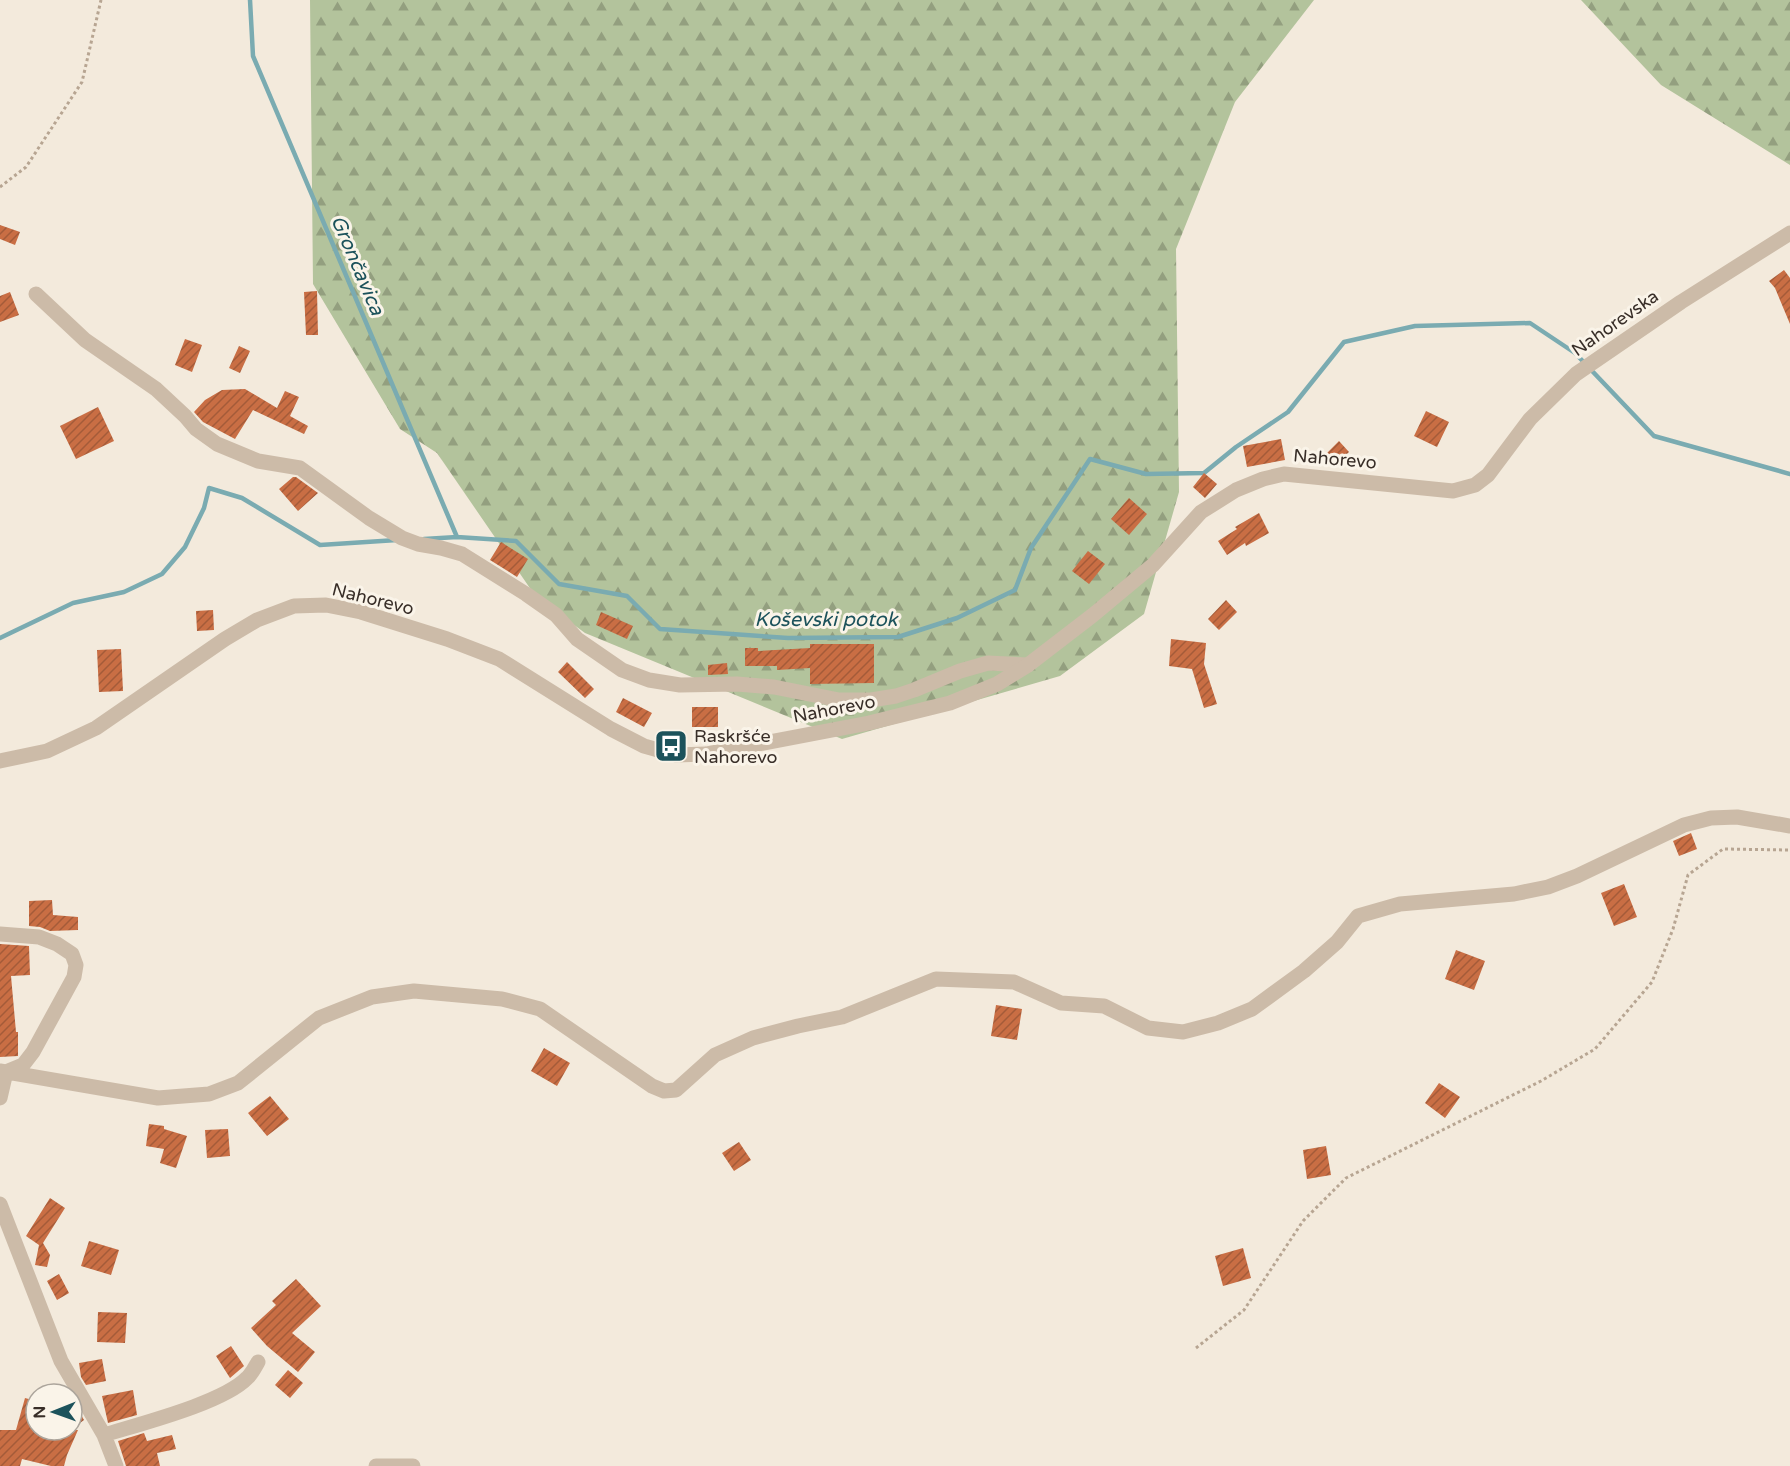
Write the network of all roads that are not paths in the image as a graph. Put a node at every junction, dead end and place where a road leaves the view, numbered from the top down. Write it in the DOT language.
graph roads {
  1 [pos="1790,233"];
  2 [pos="36,294"];
  3 [pos="1488,475"];
  4 [pos="1028,665"];
  5 [pos="0,761"];
  6 [pos="1790,826"];
  7 [pos="0,934"];
  8 [pos="3,1071"];
  9 [pos="0,1098"];
  10 [pos="0,1204"];
  11 [pos="258,1362"];
  12 [pos="104,1435"];
  13 [pos="116,1466"];
  14 [pos="376,1466"];
  15 [pos="413,1466"];
  1 -- 3 [label="street, Nahorevska"];
  2 -- 4 [label="street"];
  3 -- 4 [label="street, Nahorevo"];
  4 -- 5 [label="street, Nahorevo"];
  6 -- 8 [label="street"];
  7 -- 8 [label="street"];
  8 -- 9 [label="street"];
  10 -- 12 [label="street"];
  11 -- 12 [label="street"];
  12 -- 13 [label="street"];
  14 -- 15 [label="street"];
}
